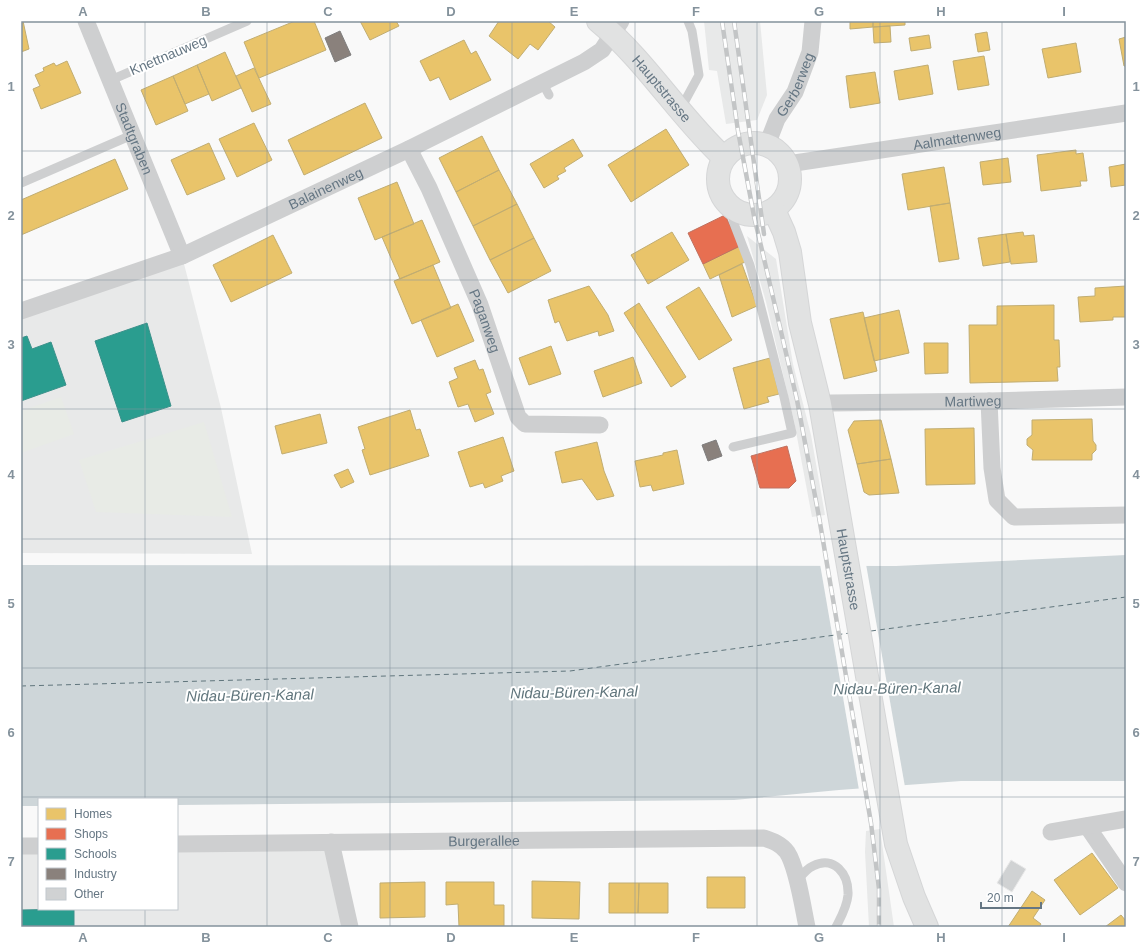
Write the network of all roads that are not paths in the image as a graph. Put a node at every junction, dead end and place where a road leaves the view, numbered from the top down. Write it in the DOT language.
graph roads {
  1 [pos="86,21"];
  2 [pos="247,21"];
  3 [pos="631,21"];
  4 [pos="688,21"];
  5 [pos="813,21"];
  6 [pos="611,25"];
  7 [pos="111,80"];
  8 [pos="680,110"];
  9 [pos="1126,113"];
  10 [pos="132,135"];
  11 [pos="767,145"];
  12 [pos="409,149"];
  13 [pos="724,158"];
  14 [pos="788,164"];
  15 [pos="21,183"];
  16 [pos="774,210"];
  17 [pos="735,211"];
  18 [pos="182,256"];
  19 [pos="21,311"];
  20 [pos="1126,398"];
  21 [pos="989,401"];
  22 [pos="820,404"];
  23 [pos="600,425"];
  24 [pos="733,447"];
  25 [pos="1126,515"];
  26 [pos="1126,819"];
  27 [pos="1087,826"];
  28 [pos="1051,832"];
  29 [pos="331,842"];
  30 [pos="178,844"];
  31 [pos="21,846"];
  32 [pos="38,846"];
  33 [pos="797,881"];
  34 [pos="1126,883"];
  35 [pos="350,927"];
  36 [pos="807,927"];
  37 [pos="836,927"];
  38 [pos="927,927"];
  1 -- 7 [label="street, Stadtgraben"];
  2 -- 7 [label="lane, Knettnauweg"];
  3 -- 6 [label="lane"];
  4 -- 8 [label="lane"];
  5 -- 11 [label="street, Gerberweg"];
  6 -- 8 [label="main road, Hauptstrasse"];
  6 -- 12 [label="street, Balainenweg"];
  7 -- 10 [label="street, Stadtgraben"];
  8 -- 13 [label="main road, Hauptstrasse"];
  9 -- 14 [label="street, Aalmattenweg"];
  10 -- 15 [label="lane"];
  10 -- 18 [label="street, Stadtgraben"];
  11 -- 13 [label="main road"];
  11 -- 14 [label="main road"];
  12 -- 18 [label="street, Balainenweg"];
  12 -- 23 [label="street, Paganweg"];
  13 -- 17 [label="main road"];
  14 -- 16 [label="main road"];
  16 -- 17 [label="main road"];
  16 -- 22 [label="main road, Hauptstrasse"];
  17 -- 24 [label="lane"];
  18 -- 19 [label="street, Balainenweg"];
  20 -- 21 [label="street, Martiweg"];
  21 -- 22 [label="street, Martiweg"];
  21 -- 25 [label="street"];
  22 -- 38 [label="main road, Hauptstrasse"];
  26 -- 27 [label="street"];
  27 -- 28 [label="street"];
  27 -- 34 [label="street"];
  29 -- 30 [label="street, Burgerallee"];
  29 -- 33 [label="street, Burgerallee"];
  29 -- 35 [label="street"];
  31 -- 32 [label="street"];
  33 -- 36 [label="street"];
  33 -- 37 [label="lane"];
}
